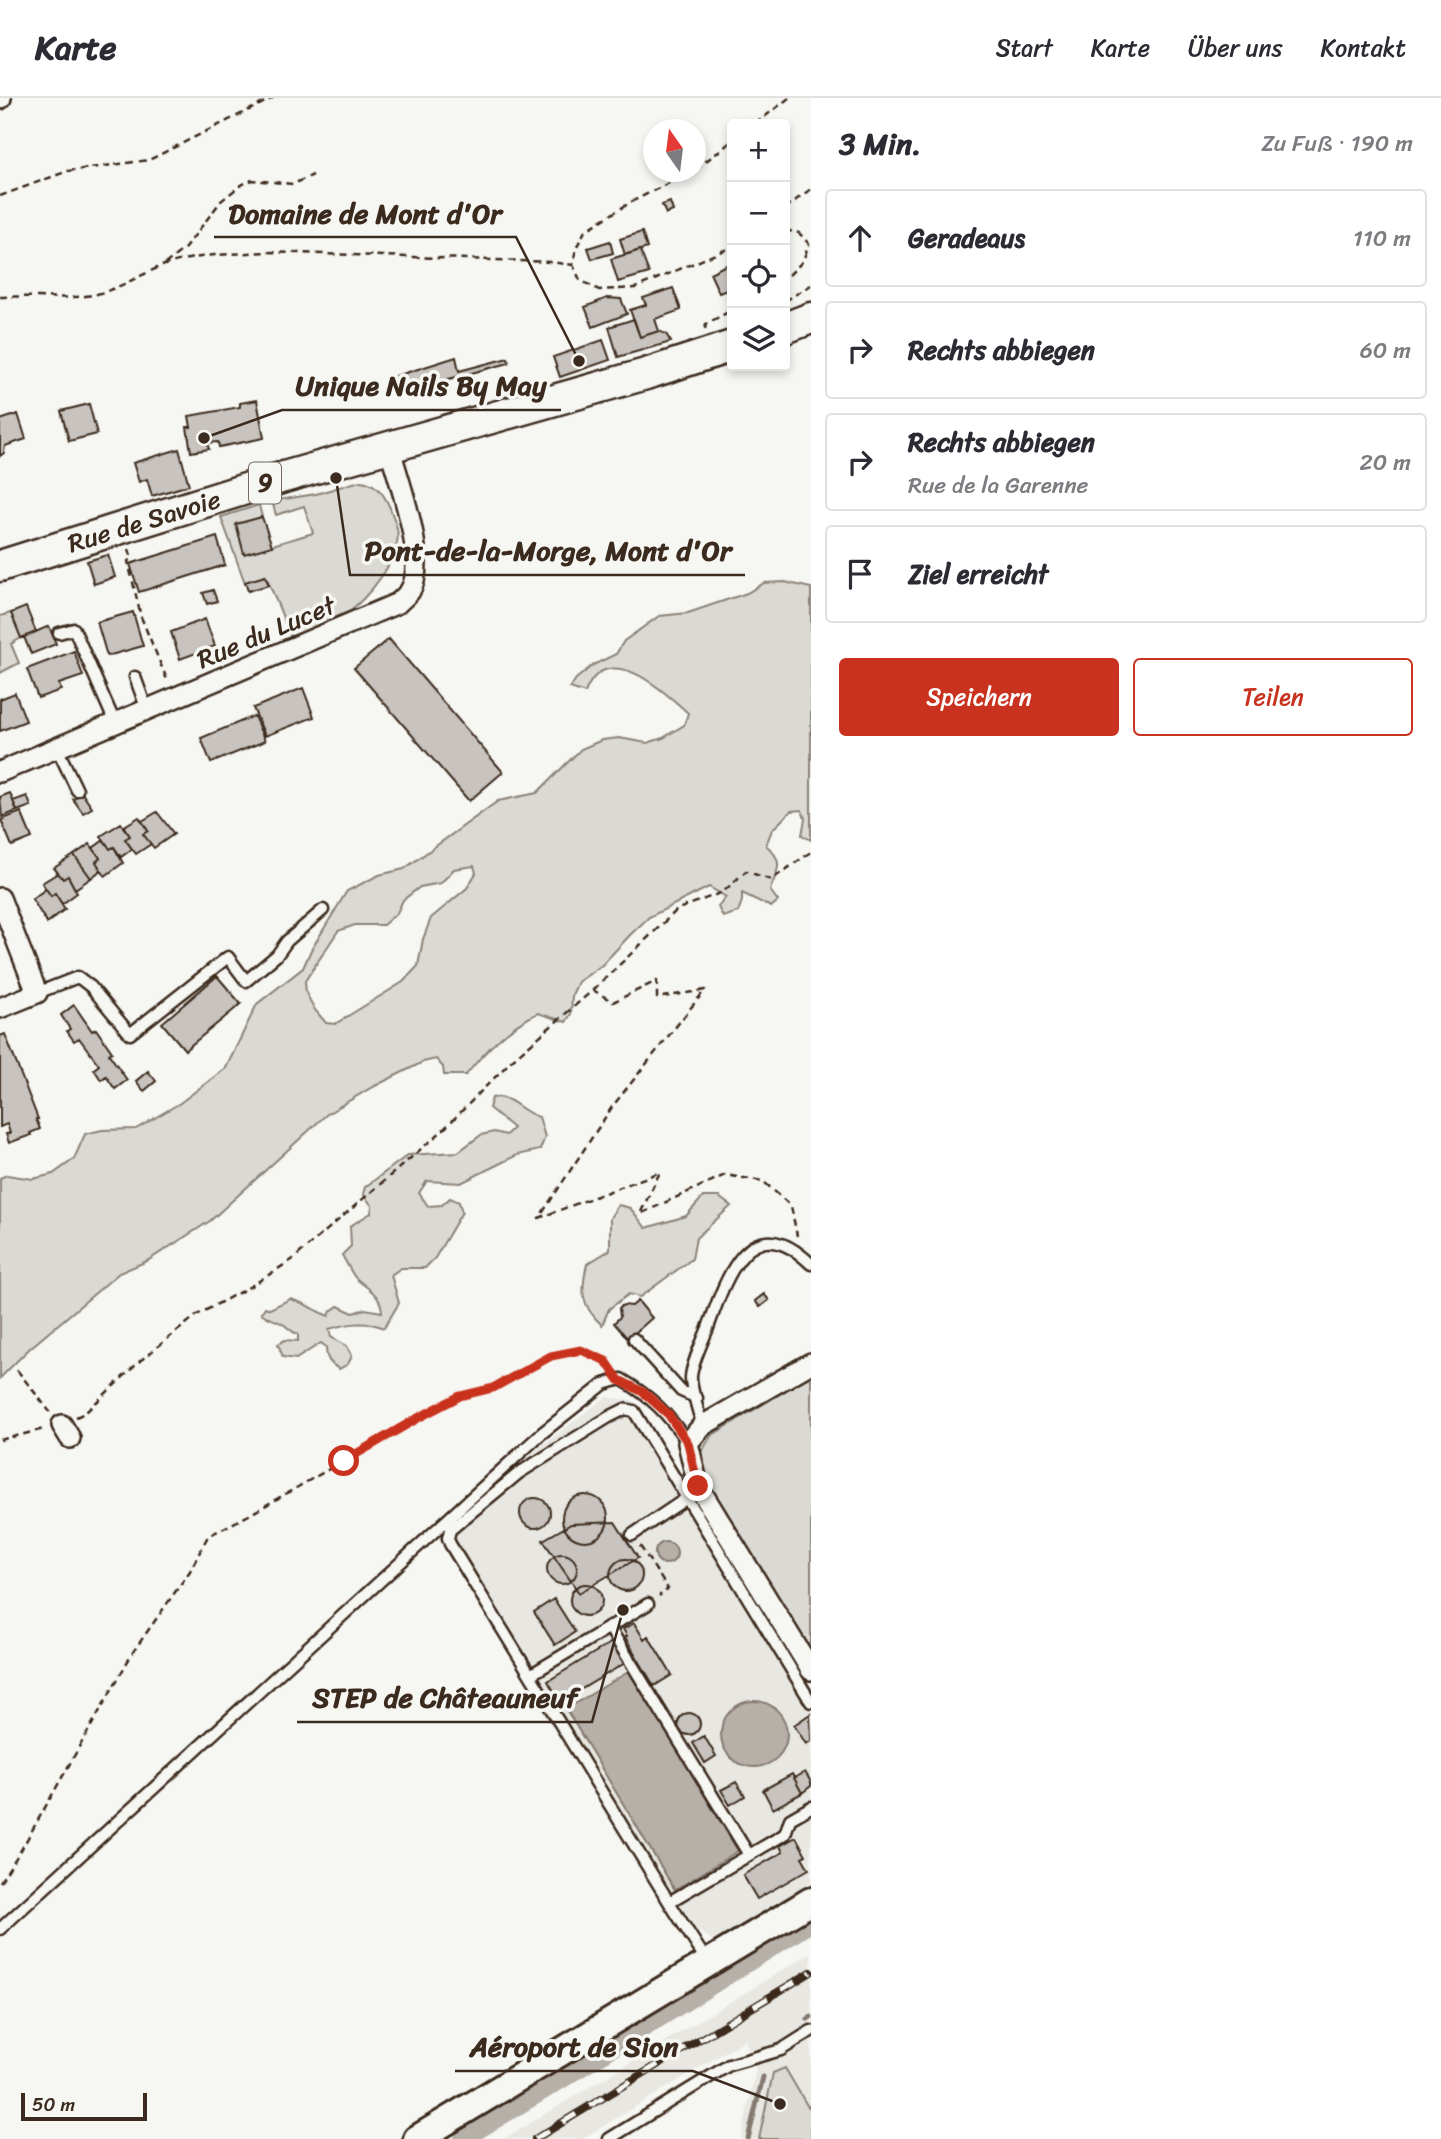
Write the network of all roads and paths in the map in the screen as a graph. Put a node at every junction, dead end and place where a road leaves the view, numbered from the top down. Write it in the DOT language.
graph roads {
  1 [pos="273,98"];
  2 [pos="789,98"];
  3 [pos="762,119"];
  4 [pos="727,145"];
  5 [pos="706,161"];
  6 [pos="313,175"];
  7 [pos="671,182"];
  8 [pos="811,189"];
  9 [pos="0,196"];
  10 [pos="790,204"];
  11 [pos="790,231"];
  12 [pos="727,249"];
  13 [pos="573,265"];
  14 [pos="163,266"];
  15 [pos="790,274"];
  16 [pos="811,285"];
  17 [pos="0,297"];
  18 [pos="790,297"];
  19 [pos="727,313"];
  20 [pos="811,318"];
  21 [pos="706,324"];
  22 [pos="790,326"];
  23 [pos="727,348"];
  24 [pos="389,446"];
  25 [pos="126,539"];
  26 [pos="0,566"];
  27 [pos="59,633"];
  28 [pos="135,677"];
  29 [pos="175,698"];
  30 [pos="147,710"];
  31 [pos="115,723"];
  32 [pos="57,748"];
  33 [pos="0,772"];
  34 [pos="77,790"];
  35 [pos="811,852"];
  36 [pos="0,898"];
  37 [pos="323,910"];
  38 [pos="593,990"];
  39 [pos="37,993"];
  40 [pos="0,1008"];
  41 [pos="800,1254"];
  42 [pos="811,1264"];
  43 [pos="634,1339"];
  44 [pos="811,1363"];
  45 [pos="17,1370"];
  46 [pos="619,1380"];
  47 [pos="697,1398"];
  48 [pos="702,1426"];
  49 [pos="63,1430"];
  50 [pos="0,1440"];
  51 [pos="688,1443"];
  52 [pos="687,1498"];
  53 [pos="632,1535"];
  54 [pos="648,1604"];
  55 [pos="609,1627"];
  56 [pos="811,1670"];
  57 [pos="530,1675"];
  58 [pos="811,1702"];
  59 [pos="811,1807"];
  60 [pos="749,1855"];
  61 [pos="0,1882"];
  62 [pos="811,1901"];
  63 [pos="669,1902"];
  64 [pos="0,1929"];
  65 [pos="708,1963"];
  66 [pos="811,2031"];
  67 [pos="417,2139"];
  68 [pos="609,2139"];
  1 -- 9 [label="path"];
  2 -- 3 [label="path"];
  4 -- 5 [label="path"];
  6 -- 14 [label="path"];
  7 -- 13 [label="path"];
  8 -- 10 [label="path"];
  11 -- 15 [label="path"];
  12 -- 13 [label="path"];
  13 -- 14 [label="path"];
  14 -- 17 [label="path"];
  16 -- 18 [label="path"];
  19 -- 21 [label="path"];
  20 -- 22 [label="main road"];
  23 -- 24 [label="main road, Rue de Savoie / 9"];
  24 -- 26 [label="main road, Rue de Savoie / 9"];
  24 -- 29 [label="street, Rue du Lucet"];
  25 -- 29 [label="path"];
  27 -- 31 [label="lane"];
  28 -- 30 [label="lane"];
  29 -- 30 [label="street, Rue du Lucet"];
  30 -- 31 [label="street, Rue du Lucet"];
  31 -- 32 [label="street, Rue du Lucet"];
  32 -- 33 [label="street, Rue du Lucet"];
  32 -- 34 [label="lane"];
  35 -- 38 [label="path"];
  36 -- 39 [label="street"];
  37 -- 39 [label="lane"];
  38 -- 41 [label="path"];
  38 -- 49 [label="path"];
  39 -- 40 [label="street"];
  41 -- 42 [label="lane"];
  41 -- 47 [label="lane"];
  43 -- 47 [label="lane"];
  44 -- 48 [label="street"];
  45 -- 49 [label="path"];
  46 -- 51 [label="lane"];
  46 -- 61 [label="path"];
  46 -- 64 [label="lane"];
  47 -- 48 [label="lane"];
  48 -- 51 [label="street"];
  49 -- 50 [label="path"];
  51 -- 56 [label="street"];
  52 -- 53 [label="lane"];
  52 -- 57 [label="lane"];
  52 -- 58 [label="lane"];
  53 -- 54 [label="path"];
  54 -- 55 [label="lane"];
  55 -- 57 [label="lane"];
  55 -- 60 [label="lane"];
  57 -- 63 [label="lane"];
  59 -- 60 [label="lane"];
  60 -- 63 [label="lane"];
  62 -- 65 [label="street"];
  63 -- 65 [label="lane"];
  65 -- 67 [label="street"];
  66 -- 68 [label="lane"];
}
